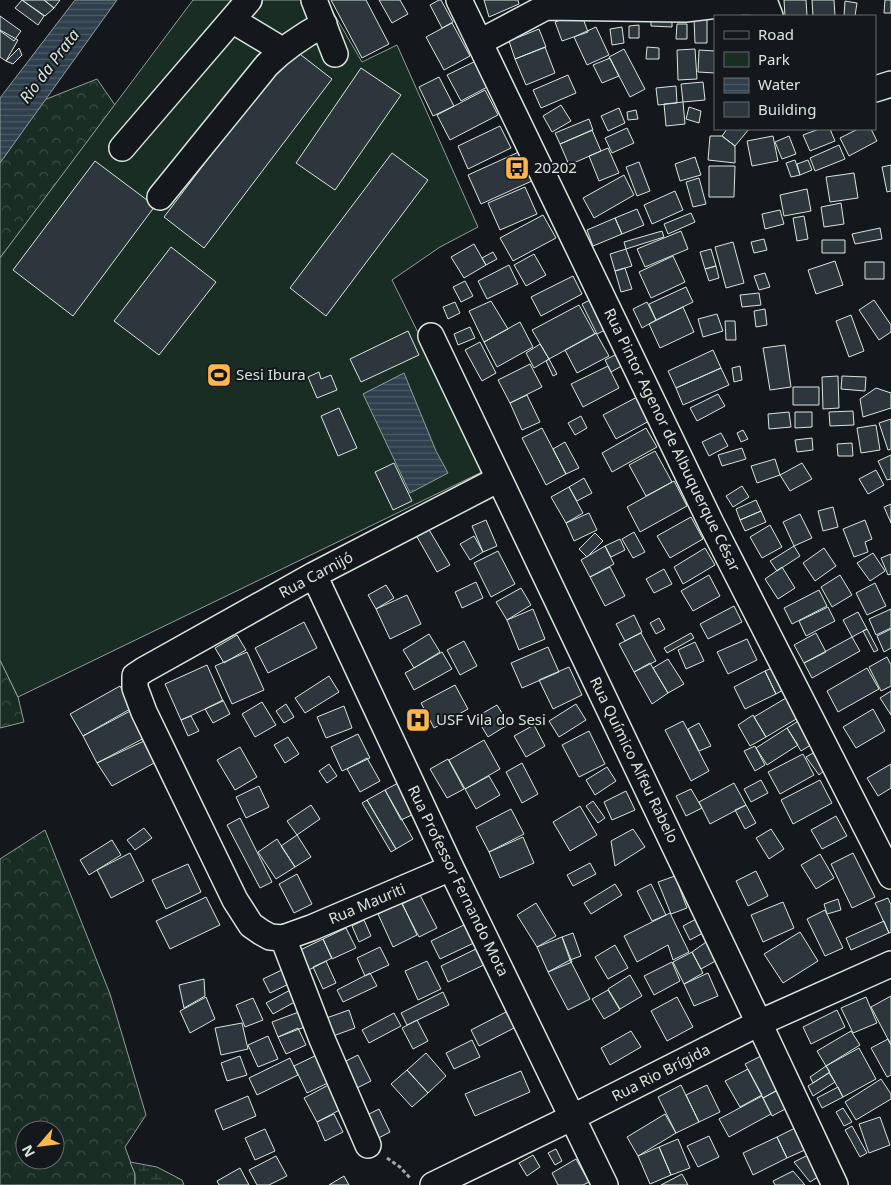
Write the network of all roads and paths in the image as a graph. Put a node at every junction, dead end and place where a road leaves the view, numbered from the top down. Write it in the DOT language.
graph roads {
  1 [pos="248,0"];
  2 [pos="314,0"];
  3 [pos="459,0"];
  4 [pos="770,15"];
  5 [pos="232,20"];
  6 [pos="324,24"];
  7 [pos="480,42"];
  8 [pos="282,50"];
  9 [pos="335,54"];
  10 [pos="891,84"];
  11 [pos="876,89"];
  12 [pos="122,148"];
  13 [pos="160,197"];
  14 [pos="431,336"];
  15 [pos="499,479"];
  16 [pos="314,575"];
  17 [pos="451,868"];
  18 [pos="891,876"];
  19 [pos="283,938"];
  20 [pos="891,964"];
  21 [pos="759,1022"];
  22 [pos="573,1118"];
  23 [pos="368,1145"];
  24 [pos="422,1182"];
  25 [pos="605,1185"];
  26 [pos="835,1185"];
  1 -- 5 [label="street"];
  2 -- 6 [label="street"];
  3 -- 7 [label="street, Rua Pintor Agenor de Albuquerque César"];
  4 -- 7 [label="street"];
  5 -- 8 [label="street"];
  5 -- 12 [label="street"];
  6 -- 8 [label="street"];
  6 -- 9 [label="street"];
  7 -- 18 [label="street, Rua Pintor Agenor de Albuquerque César"];
  8 -- 13 [label="street"];
  10 -- 11 [label="street"];
  14 -- 15 [label="street, Rua Químico Alfeu Rabelo"];
  15 -- 16 [label="street, Rua Carnijó"];
  15 -- 21 [label="street, Rua Químico Alfeu Rabelo"];
  16 -- 17 [label="street, Rua Professor Fernando Mota"];
  16 -- 19 [label="street, Rua Carnijó"];
  17 -- 19 [label="street, Rua Mauriti"];
  17 -- 22 [label="street, Rua Professor Fernando Mota"];
  19 -- 23 [label="street"];
  20 -- 21 [label="street, Rua Rio Brígida"];
  21 -- 22 [label="street, Rua Rio Brígida"];
  21 -- 26 [label="street, Rua Químico Alfeu Rabelo"];
  22 -- 24 [label="street, Rua Rio Brígida"];
  22 -- 25 [label="street, Rua Professor Fernando Mota"];
  23 -- 24 [label="path"];
}
